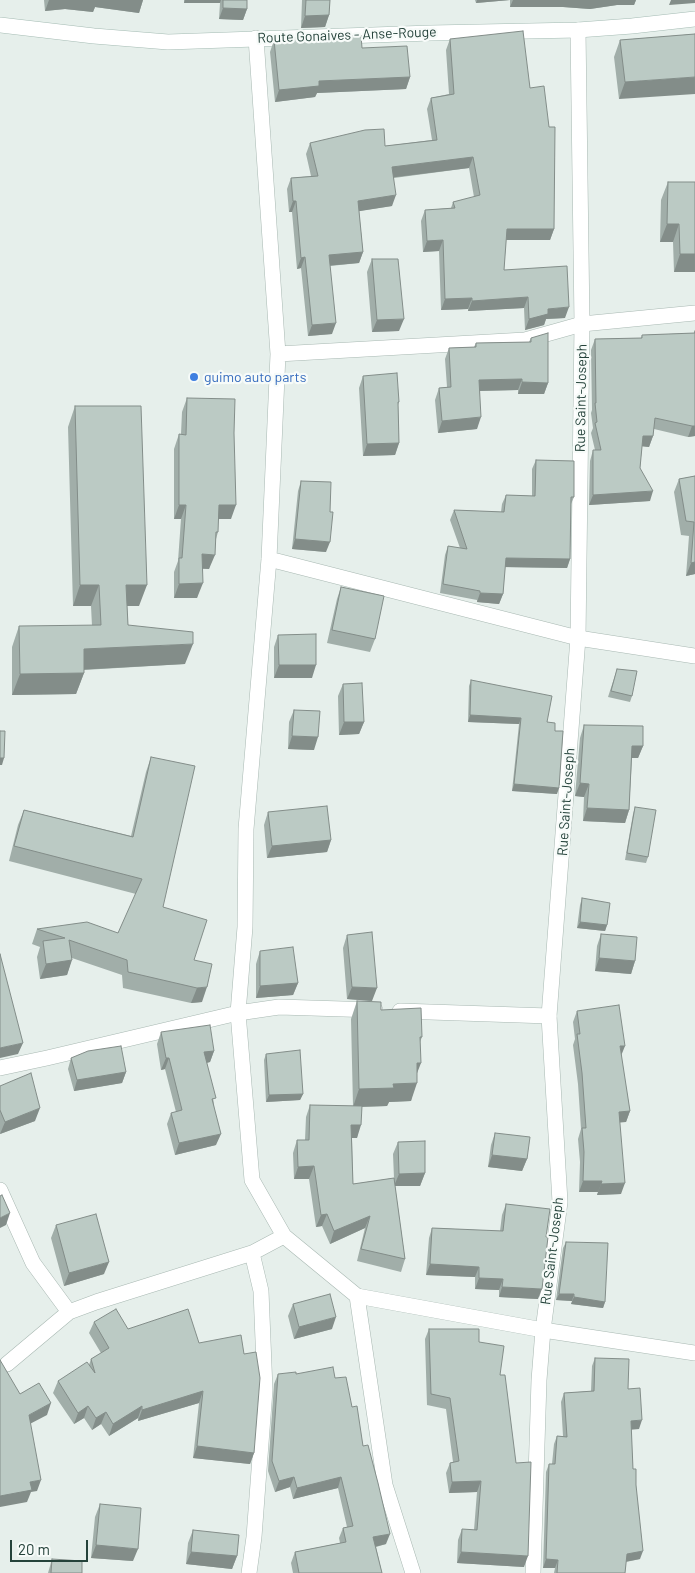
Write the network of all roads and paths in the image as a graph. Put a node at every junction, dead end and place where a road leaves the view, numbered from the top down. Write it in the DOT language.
graph roads {
  1 [pos="695,20"];
  2 [pos="0,26"];
  3 [pos="578,30"];
  4 [pos="256,38"];
  5 [pos="695,313"];
  6 [pos="582,324"];
  7 [pos="278,354"];
  8 [pos="268,559"];
  9 [pos="578,638"];
  10 [pos="695,656"];
  11 [pos="238,1013"];
  12 [pos="549,1016"];
  13 [pos="0,1068"];
  14 [pos="0,1190"];
  15 [pos="284,1236"];
  16 [pos="252,1253"];
  17 [pos="357,1296"];
  18 [pos="69,1312"];
  19 [pos="543,1330"];
  20 [pos="695,1352"];
  21 [pos="7,1364"];
  22 [pos="249,1573"];
  23 [pos="412,1573"];
  24 [pos="533,1573"];
  1 -- 3 [label="street, Route Gonaives - Anse-Rouge"];
  2 -- 4 [label="street, Route Gonaives - Anse-Rouge"];
  3 -- 4 [label="street, Route Gonaives - Anse-Rouge"];
  3 -- 6 [label="street, Rue Saint-Joseph"];
  4 -- 7 [label="street"];
  5 -- 6 [label="street"];
  6 -- 7 [label="street"];
  6 -- 9 [label="street, Rue Saint-Joseph"];
  7 -- 8 [label="street"];
  8 -- 9 [label="street"];
  8 -- 11 [label="street"];
  9 -- 10 [label="street"];
  9 -- 12 [label="street, Rue Saint-Joseph"];
  11 -- 12 [label="street"];
  11 -- 13 [label="street"];
  11 -- 15 [label="street"];
  12 -- 19 [label="street, Rue Saint-Joseph"];
  14 -- 18 [label="street"];
  15 -- 16 [label="street"];
  15 -- 17 [label="street"];
  16 -- 18 [label="street"];
  16 -- 22 [label="street"];
  17 -- 19 [label="street"];
  17 -- 23 [label="street"];
  18 -- 21 [label="street"];
  19 -- 20 [label="street"];
  19 -- 24 [label="street, Rue Saint-Joseph"];
}
